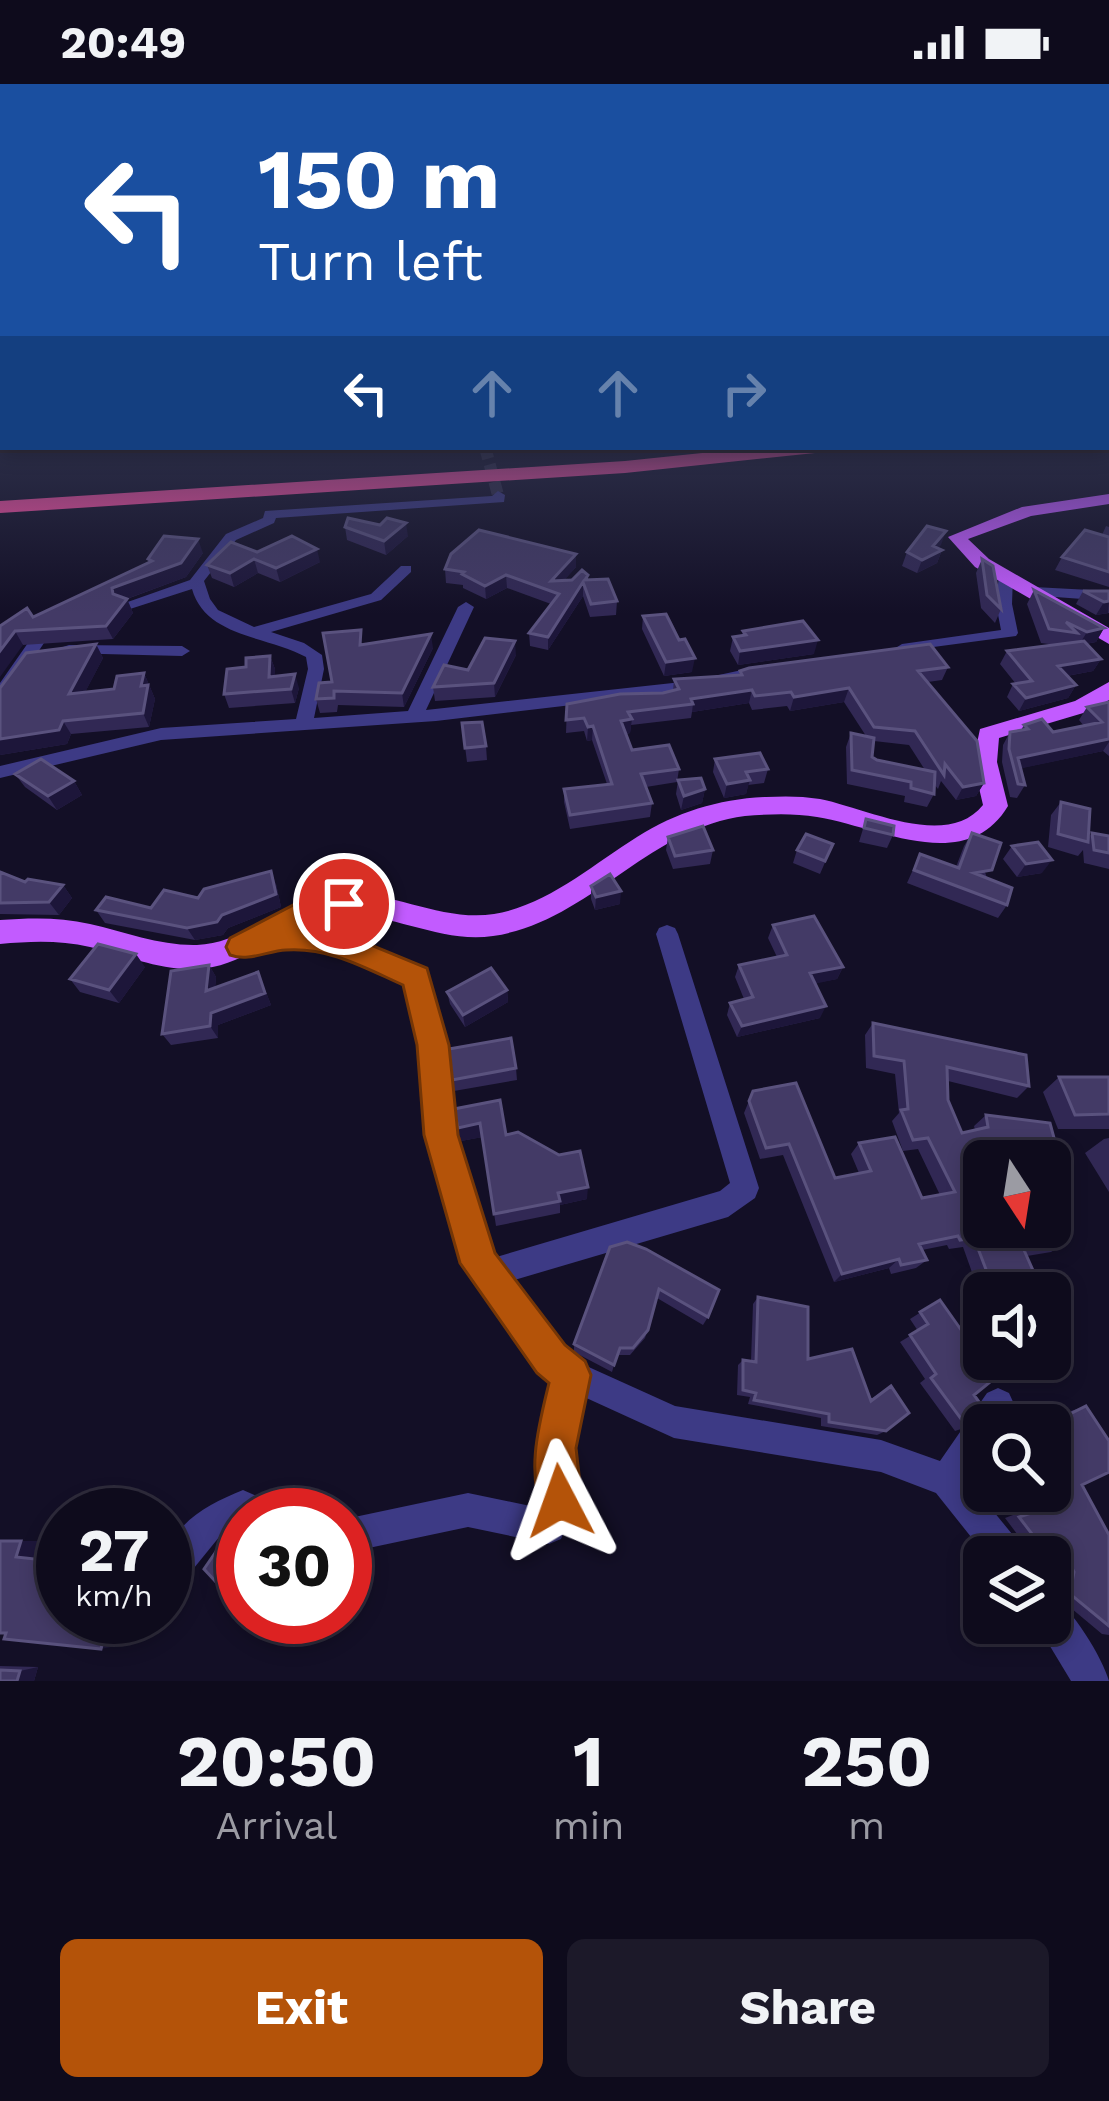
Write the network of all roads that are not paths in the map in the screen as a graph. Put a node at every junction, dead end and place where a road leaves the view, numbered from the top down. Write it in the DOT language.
graph roads {
  1 [pos="447,466"];
  2 [pos="639,466"];
  3 [pos="0,495"];
  4 [pos="498,495"];
  5 [pos="1109,499"];
  6 [pos="0,507"];
  7 [pos="406,568"];
  8 [pos="1006,575"];
  9 [pos="197,583"];
  10 [pos="1034,592"];
  11 [pos="1109,596"];
  12 [pos="130,604"];
  13 [pos="466,607"];
  14 [pos="254,632"];
  15 [pos="1109,638"];
  16 [pos="36,643"];
  17 [pos="182,651"];
  18 [pos="879,652"];
  19 [pos="24,659"];
  20 [pos="791,666"];
  21 [pos="1109,689"];
  22 [pos="0,696"];
  23 [pos="414,716"];
  24 [pos="304,723"];
  25 [pos="0,772"];
  26 [pos="0,932"];
  27 [pos="667,934"];
  28 [pos="241,947"];
  29 [pos="487,1274"];
  30 [pos="571,1375"];
  31 [pos="998,1403"];
  32 [pos="947,1480"];
  33 [pos="216,1517"];
  34 [pos="372,1530"];
  35 [pos="992,1536"];
  36 [pos="192,1545"];
  37 [pos="1069,1644"];
  38 [pos="1092,1681"];
  1 -- 3 [label="highway"];
  2 -- 6 [label="highway"];
  4 -- 9 [label="street"];
  5 -- 8 [label="main road"];
  7 -- 14 [label="street"];
  8 -- 10 [label="main road"];
  8 -- 18 [label="street"];
  9 -- 12 [label="street"];
  9 -- 14 [label="street"];
  10 -- 11 [label="street"];
  10 -- 15 [label="main road"];
  13 -- 23 [label="street"];
  14 -- 24 [label="street"];
  16 -- 19 [label="street"];
  17 -- 19 [label="street"];
  19 -- 22 [label="street"];
  20 -- 23 [label="street"];
  21 -- 28 [label="main road"];
  23 -- 24 [label="street"];
  24 -- 25 [label="street"];
  26 -- 28 [label="main road"];
  27 -- 29 [label="street"];
  28 -- 29 [label="street"];
  29 -- 30 [label="street"];
  30 -- 32 [label="street"];
  30 -- 34 [label="street"];
  31 -- 32 [label="street"];
  32 -- 35 [label="street"];
  33 -- 36 [label="street"];
  37 -- 38 [label="street"];
}
